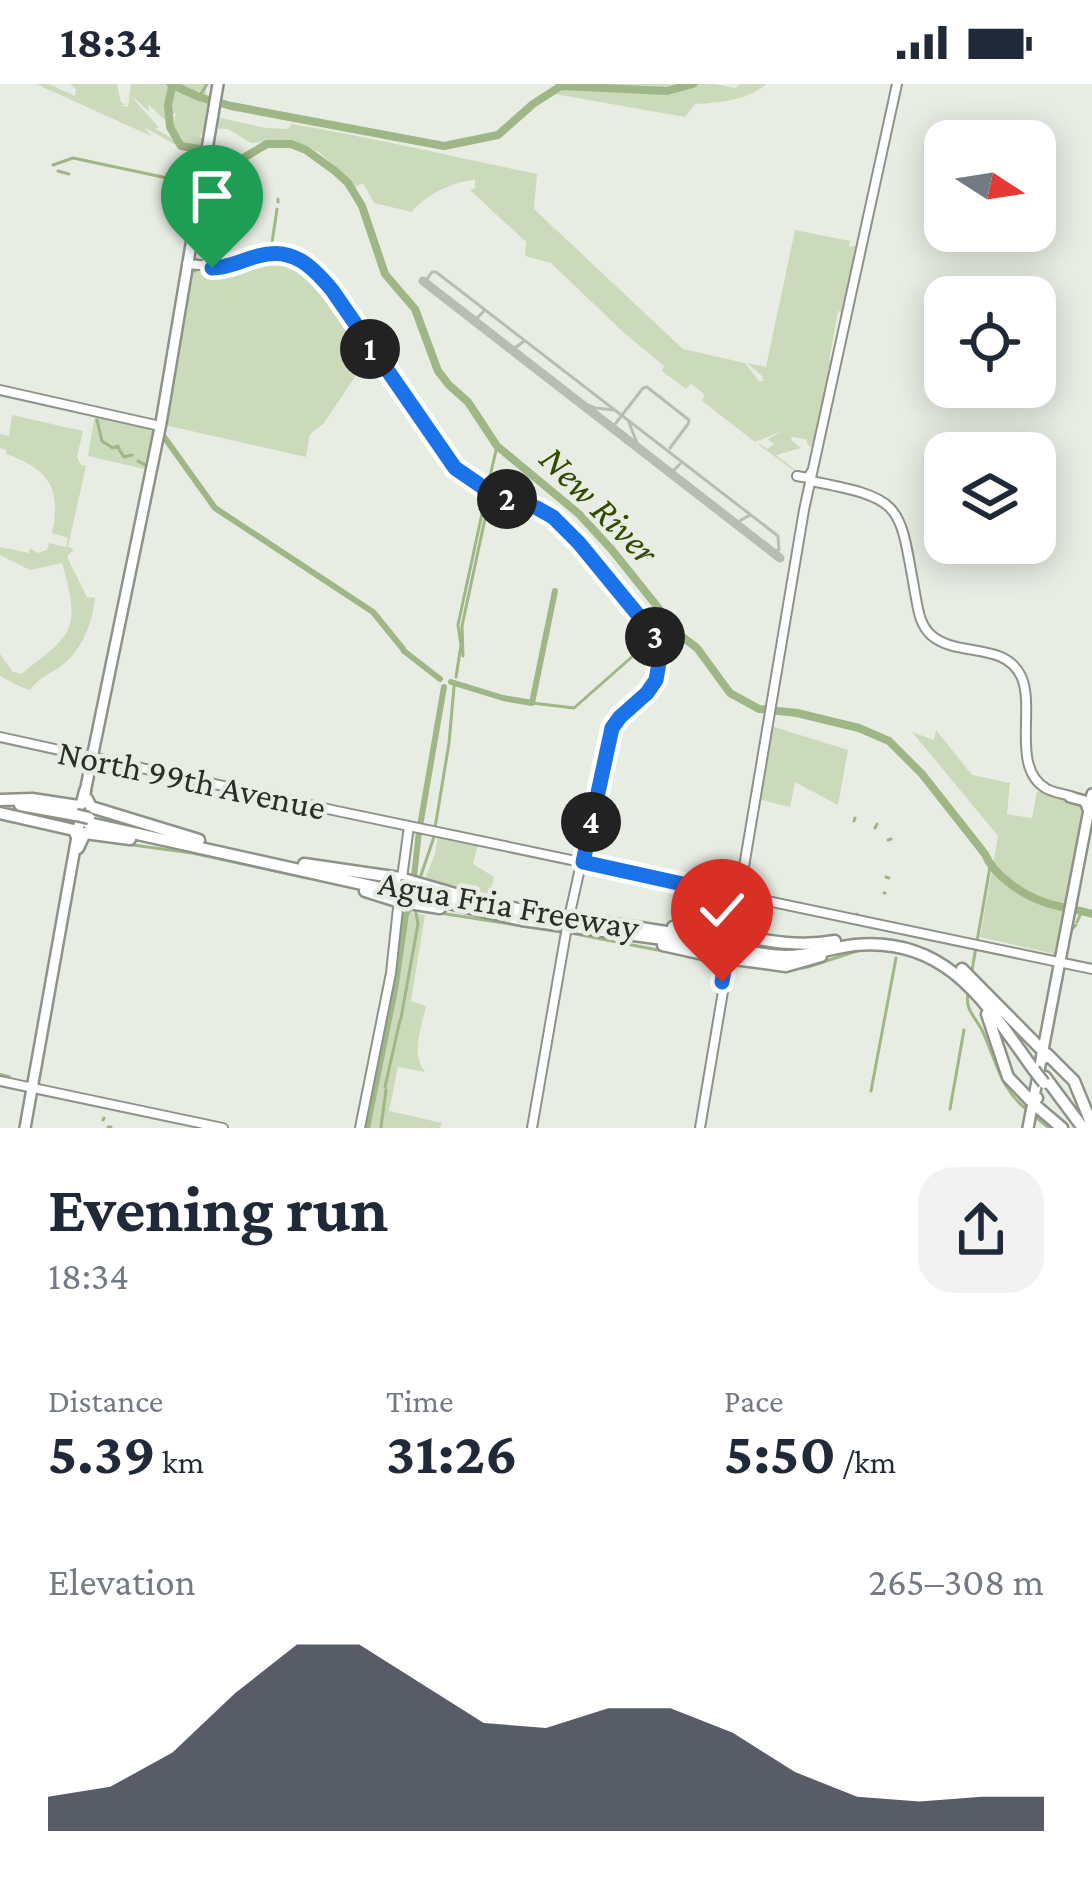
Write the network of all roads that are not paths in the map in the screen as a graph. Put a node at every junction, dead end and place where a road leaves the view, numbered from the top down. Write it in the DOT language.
graph roads {
  1 [pos="218,84"];
  2 [pos="897,84"];
  3 [pos="873,244"];
  4 [pos="187,264"];
  5 [pos="856,273"];
  6 [pos="0,390"];
  7 [pos="160,426"];
  8 [pos="813,478"];
  9 [pos="829,486"];
  10 [pos="809,496"];
  11 [pos="136,545"];
  12 [pos="130,573"];
  13 [pos="0,737"];
  14 [pos="93,757"];
  15 [pos="1071,795"];
  16 [pos="1092,795"];
  17 [pos="0,807"];
  18 [pos="1088,813"];
  19 [pos="81,820"];
  20 [pos="419,828"];
  21 [pos="100,835"];
  22 [pos="215,849"];
  23 [pos="583,862"];
  24 [pos="73,879"];
  25 [pos="68,891"];
  26 [pos="739,894"];
  27 [pos="412,895"];
  28 [pos="511,913"];
  29 [pos="569,919"];
  30 [pos="64,920"];
  31 [pos="600,926"];
  32 [pos="711,931"];
  33 [pos="850,940"];
  34 [pos="871,944"];
  35 [pos="729,946"];
  36 [pos="916,946"];
  37 [pos="941,963"];
  38 [pos="1060,963"];
  39 [pos="1092,969"];
  40 [pos="1051,1016"];
  41 [pos="1046,1030"];
  42 [pos="1041,1061"];
  43 [pos="0,1081"];
  44 [pos="34,1088"];
  45 [pos="1036,1103"];
  46 [pos="1092,1125"];
  47 [pos="1030,1127"];
  48 [pos="25,1128"];
  49 [pos="223,1128"];
  50 [pos="361,1128"];
  51 [pos="532,1128"];
  52 [pos="698,1128"];
  53 [pos="1062,1128"];
  54 [pos="1080,1128"];
  1 -- 4 [label="main road"];
  2 -- 5 [label="main road"];
  3 -- 5 [label="main road"];
  4 -- 7 [label="main road"];
  4 -- 23 [label="main road"];
  5 -- 8 [label="main road"];
  6 -- 7 [label="main road"];
  7 -- 11 [label="main road"];
  8 -- 9 [label="main road"];
  8 -- 9 [label="main road"];
  8 -- 10 [label="main road"];
  8 -- 10 [label="main road"];
  9 -- 10 [label="main road"];
  9 -- 15 [label="main road"];
  10 -- 26 [label="main road"];
  11 -- 12 [label="main road"];
  11 -- 12 [label="main road"];
  12 -- 14 [label="main road"];
  13 -- 14 [label="main road, North 99th Avenue"];
  14 -- 19 [label="main road"];
  14 -- 20 [label="main road, North 99th Avenue"];
  15 -- 16 [label="main road"];
  15 -- 18 [label="main road"];
  16 -- 18 [label="main road"];
  17 -- 19 [label="highway, Agua Fria Freeway"];
  17 -- 19 [label="highway"];
  18 -- 38 [label="main road"];
  19 -- 21 [label="highway"];
  19 -- 21 [label="highway"];
  19 -- 22 [label="highway, Agua Fria Freeway"];
  19 -- 22 [label="highway"];
  19 -- 24 [label="main road"];
  19 -- 25 [label="main road"];
  20 -- 23 [label="main road, North 99th Avenue"];
  20 -- 27 [label="main road"];
  21 -- 22 [label="highway"];
  22 -- 27 [label="highway, Agua Fria Freeway"];
  23 -- 26 [label="main road, North 99th Avenue"];
  23 -- 29 [label="main road"];
  24 -- 25 [label="main road"];
  24 -- 30 [label="main road"];
  25 -- 30 [label="main road"];
  26 -- 35 [label="main road"];
  26 -- 38 [label="main road, North 99th Avenue"];
  27 -- 28 [label="highway"];
  27 -- 28 [label="highway"];
  27 -- 29 [label="highway"];
  27 -- 50 [label="main road"];
  28 -- 31 [label="highway, Agua Fria Freeway"];
  29 -- 31 [label="highway"];
  29 -- 51 [label="main road, bridge"];
  30 -- 44 [label="main road"];
  31 -- 32 [label="highway"];
  31 -- 35 [label="highway"];
  31 -- 35 [label="highway, Agua Fria Freeway"];
  32 -- 35 [label="highway"];
  32 -- 35 [label="highway"];
  33 -- 35 [label="highway, Agua Fria Freeway"];
  33 -- 35 [label="highway"];
  33 -- 36 [label="highway, Agua Fria Freeway"];
  34 -- 35 [label="highway, Agua Fria Freeway"];
  34 -- 35 [label="highway"];
  34 -- 37 [label="highway, Agua Fria Freeway"];
  35 -- 52 [label="main road"];
  36 -- 42 [label="highway, Agua Fria Freeway"];
  36 -- 42 [label="highway"];
  37 -- 42 [label="highway, Agua Fria Freeway"];
  37 -- 45 [label="highway"];
  38 -- 39 [label="main road, North 99th Avenue"];
  38 -- 40 [label="main road"];
  40 -- 41 [label="main road"];
  40 -- 42 [label="main road"];
  41 -- 42 [label="highway"];
  42 -- 45 [label="main road"];
  42 -- 46 [label="highway"];
  42 -- 54 [label="highway, Agua Fria Freeway"];
  43 -- 44 [label="main road"];
  44 -- 48 [label="main road"];
  44 -- 49 [label="main road"];
  45 -- 47 [label="highway"];
  45 -- 53 [label="highway"];
}
